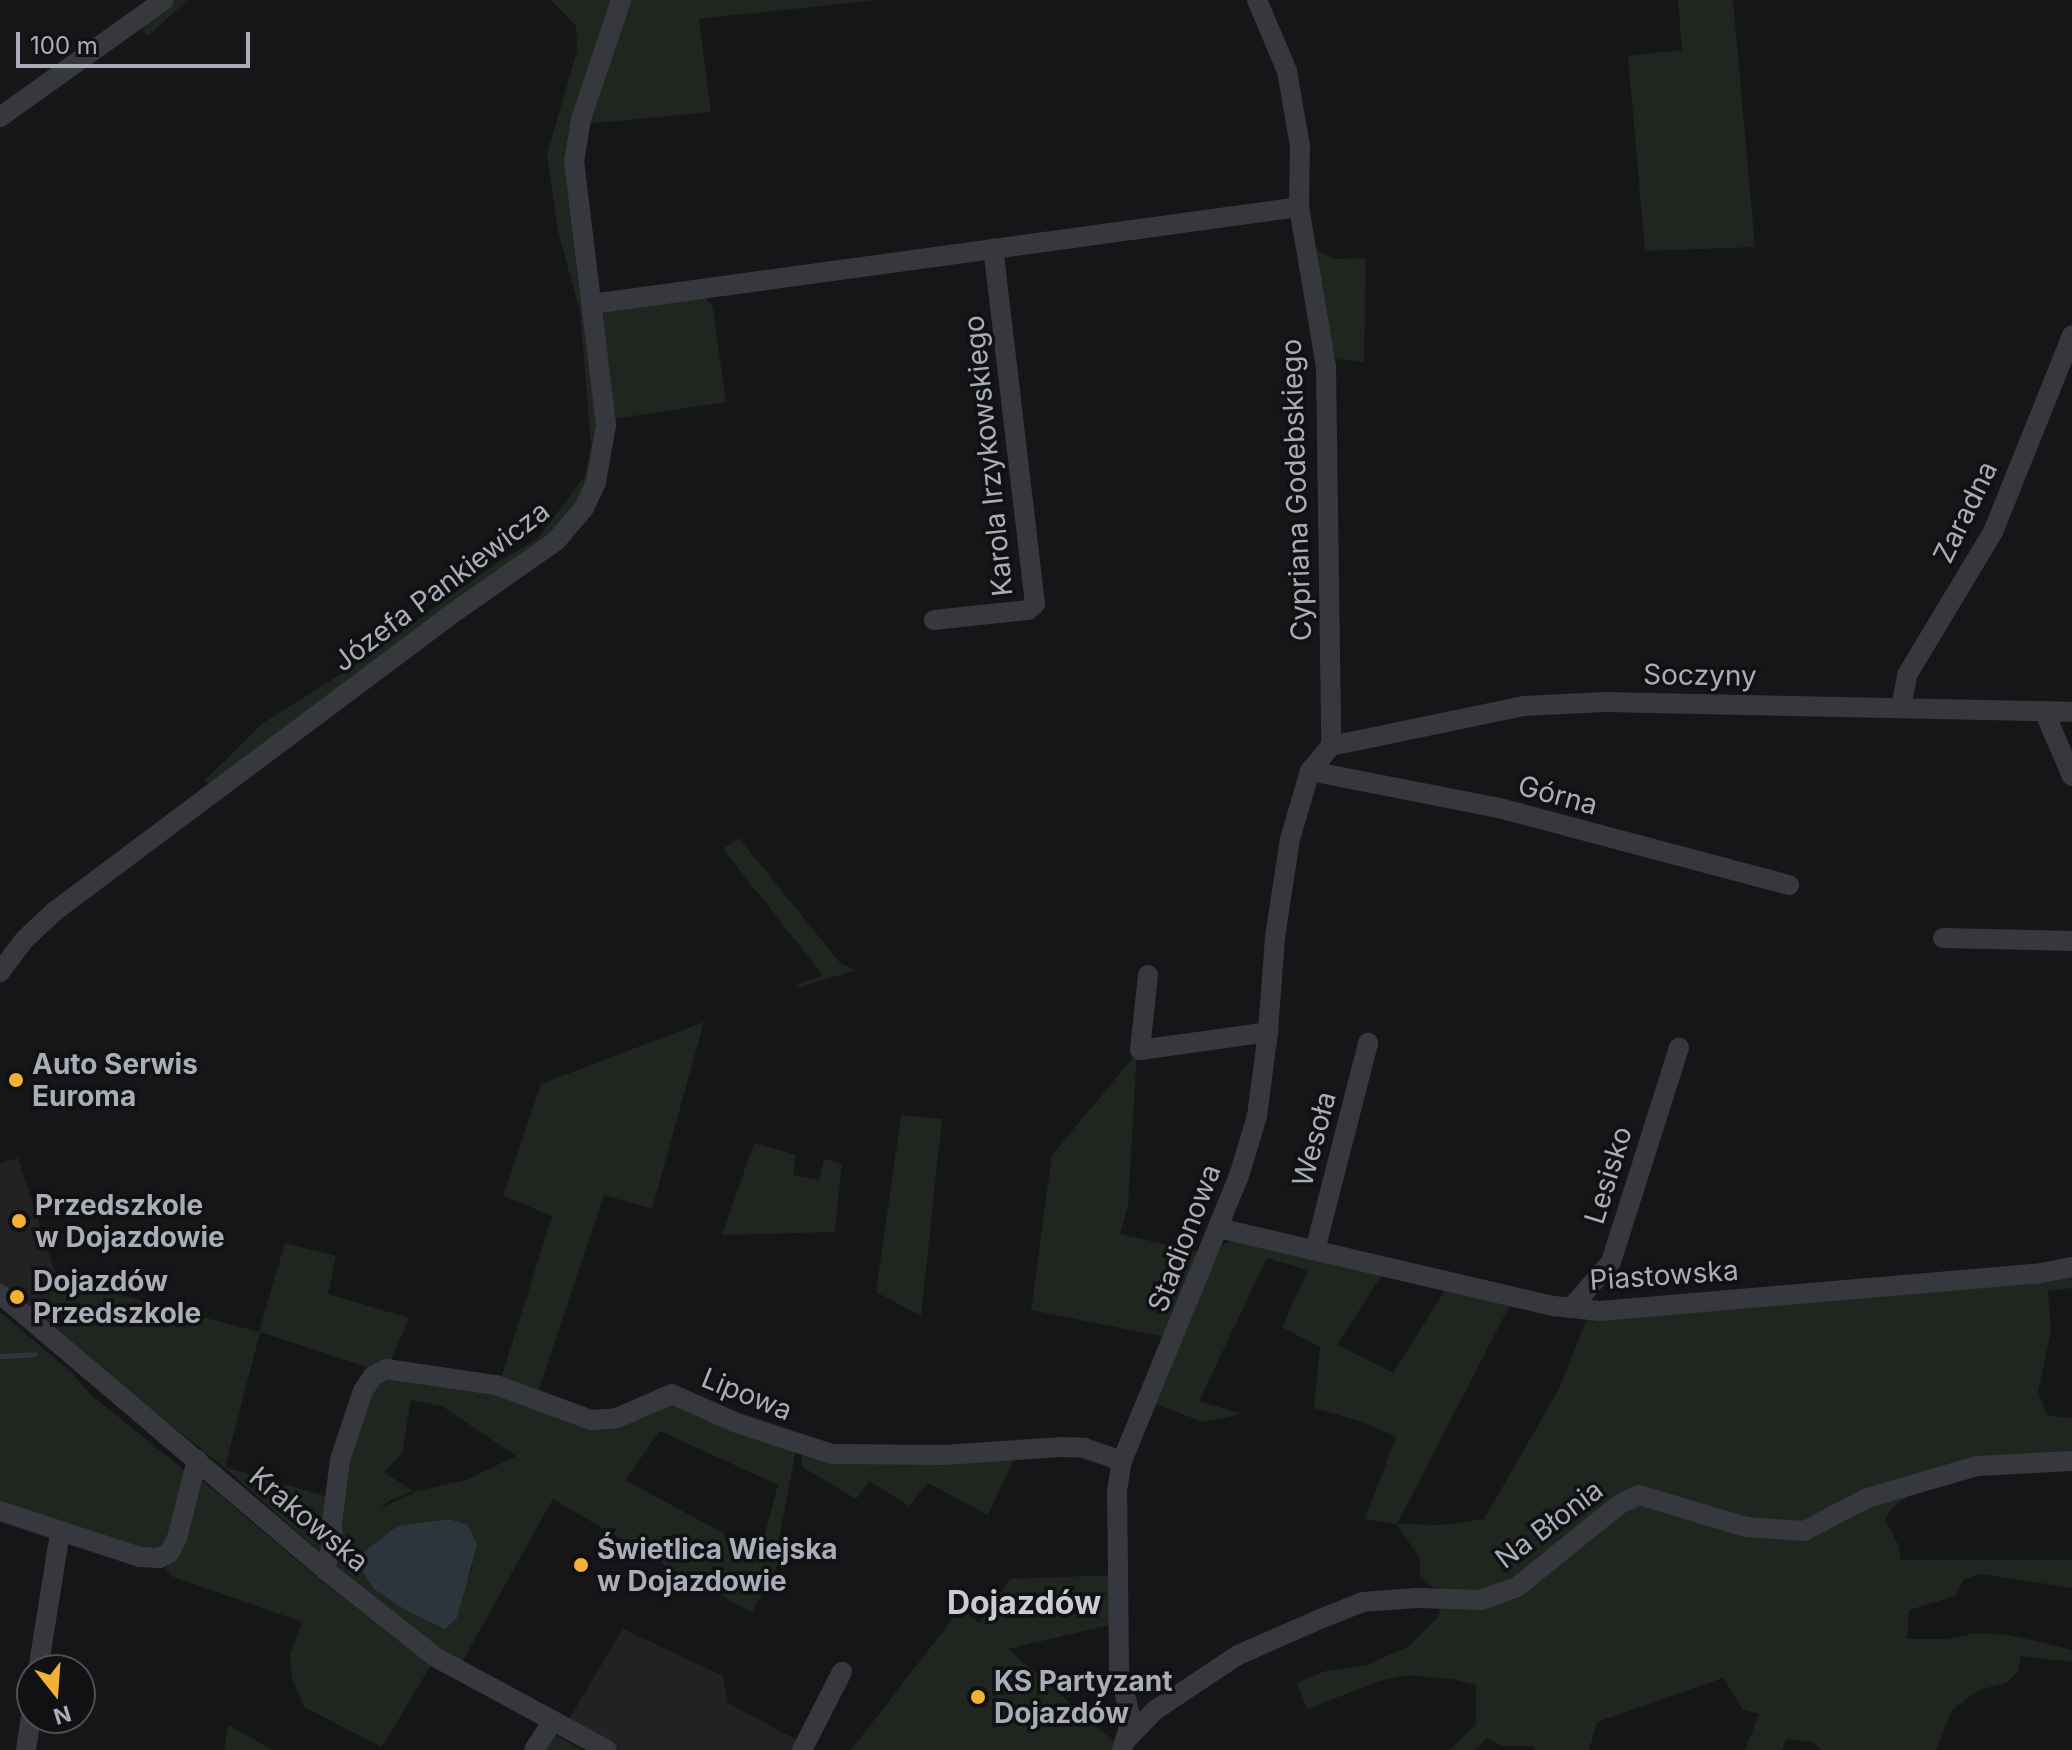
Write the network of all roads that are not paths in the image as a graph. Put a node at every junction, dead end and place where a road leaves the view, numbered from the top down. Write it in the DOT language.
graph roads {
  1 [pos="164,0"];
  2 [pos="621,0"];
  3 [pos="1257,0"];
  4 [pos="0,117"];
  5 [pos="1299,207"];
  6 [pos="993,248"];
  7 [pos="592,304"];
  8 [pos="2072,335"];
  9 [pos="934,620"];
  10 [pos="1901,707"];
  11 [pos="2044,711"];
  12 [pos="2072,712"];
  13 [pos="1331,746"];
  14 [pos="1310,771"];
  15 [pos="2072,776"];
  16 [pos="1789,885"];
  17 [pos="1943,938"];
  18 [pos="2072,941"];
  19 [pos="0,972"];
  20 [pos="1148,975"];
  21 [pos="1268,1032"];
  22 [pos="1368,1043"];
  23 [pos="1679,1047"];
  24 [pos="1218,1228"];
  25 [pos="1315,1250"];
  26 [pos="2072,1267"];
  27 [pos="0,1294"];
  28 [pos="1571,1308"];
  29 [pos="197,1460"];
  30 [pos="1122,1461"];
  31 [pos="2072,1461"];
  32 [pos="0,1511"];
  33 [pos="60,1532"];
  34 [pos="325,1570"];
  35 [pos="41,1654"];
  36 [pos="842,1672"];
  37 [pos="553,1721"];
  38 [pos="1126,1743"];
  39 [pos="534,1750"];
  40 [pos="607,1750"];
  41 [pos="802,1750"];
  1 -- 4 [label="street"];
  2 -- 7 [label="street, Józefa Pankiewicza"];
  3 -- 5 [label="street, Cypriana Godebskiego"];
  5 -- 6 [label="street"];
  5 -- 13 [label="street, Cypriana Godebskiego"];
  6 -- 7 [label="street"];
  6 -- 9 [label="street, Karola Irzykowskiego"];
  7 -- 19 [label="street, Józefa Pankiewicza"];
  8 -- 10 [label="street, Zaradna"];
  10 -- 11 [label="street, Soczyny"];
  10 -- 13 [label="street, Soczyny"];
  11 -- 12 [label="street, Soczyny"];
  11 -- 15 [label="street"];
  13 -- 14 [label="street, Stadionowa"];
  14 -- 16 [label="street, Górna"];
  14 -- 21 [label="street, Stadionowa"];
  17 -- 18 [label="street"];
  20 -- 21 [label="street"];
  21 -- 24 [label="street, Stadionowa"];
  22 -- 25 [label="street, Wesoła"];
  23 -- 28 [label="street, Lesisko"];
  24 -- 25 [label="street, Piastowska"];
  24 -- 30 [label="street, Stadionowa"];
  25 -- 28 [label="street, Piastowska"];
  26 -- 28 [label="street, Piastowska"];
  27 -- 29 [label="street, Krakowska"];
  29 -- 33 [label="street"];
  29 -- 34 [label="street, Krakowska"];
  30 -- 34 [label="street, Lipowa"];
  30 -- 38 [label="street, Stadionowa"];
  31 -- 38 [label="street, Na Błonia"];
  32 -- 33 [label="street"];
  33 -- 35 [label="street"];
  34 -- 37 [label="street, Krakowska"];
  36 -- 41 [label="street"];
  37 -- 39 [label="street"];
  37 -- 40 [label="street, Krakowska"];
}
